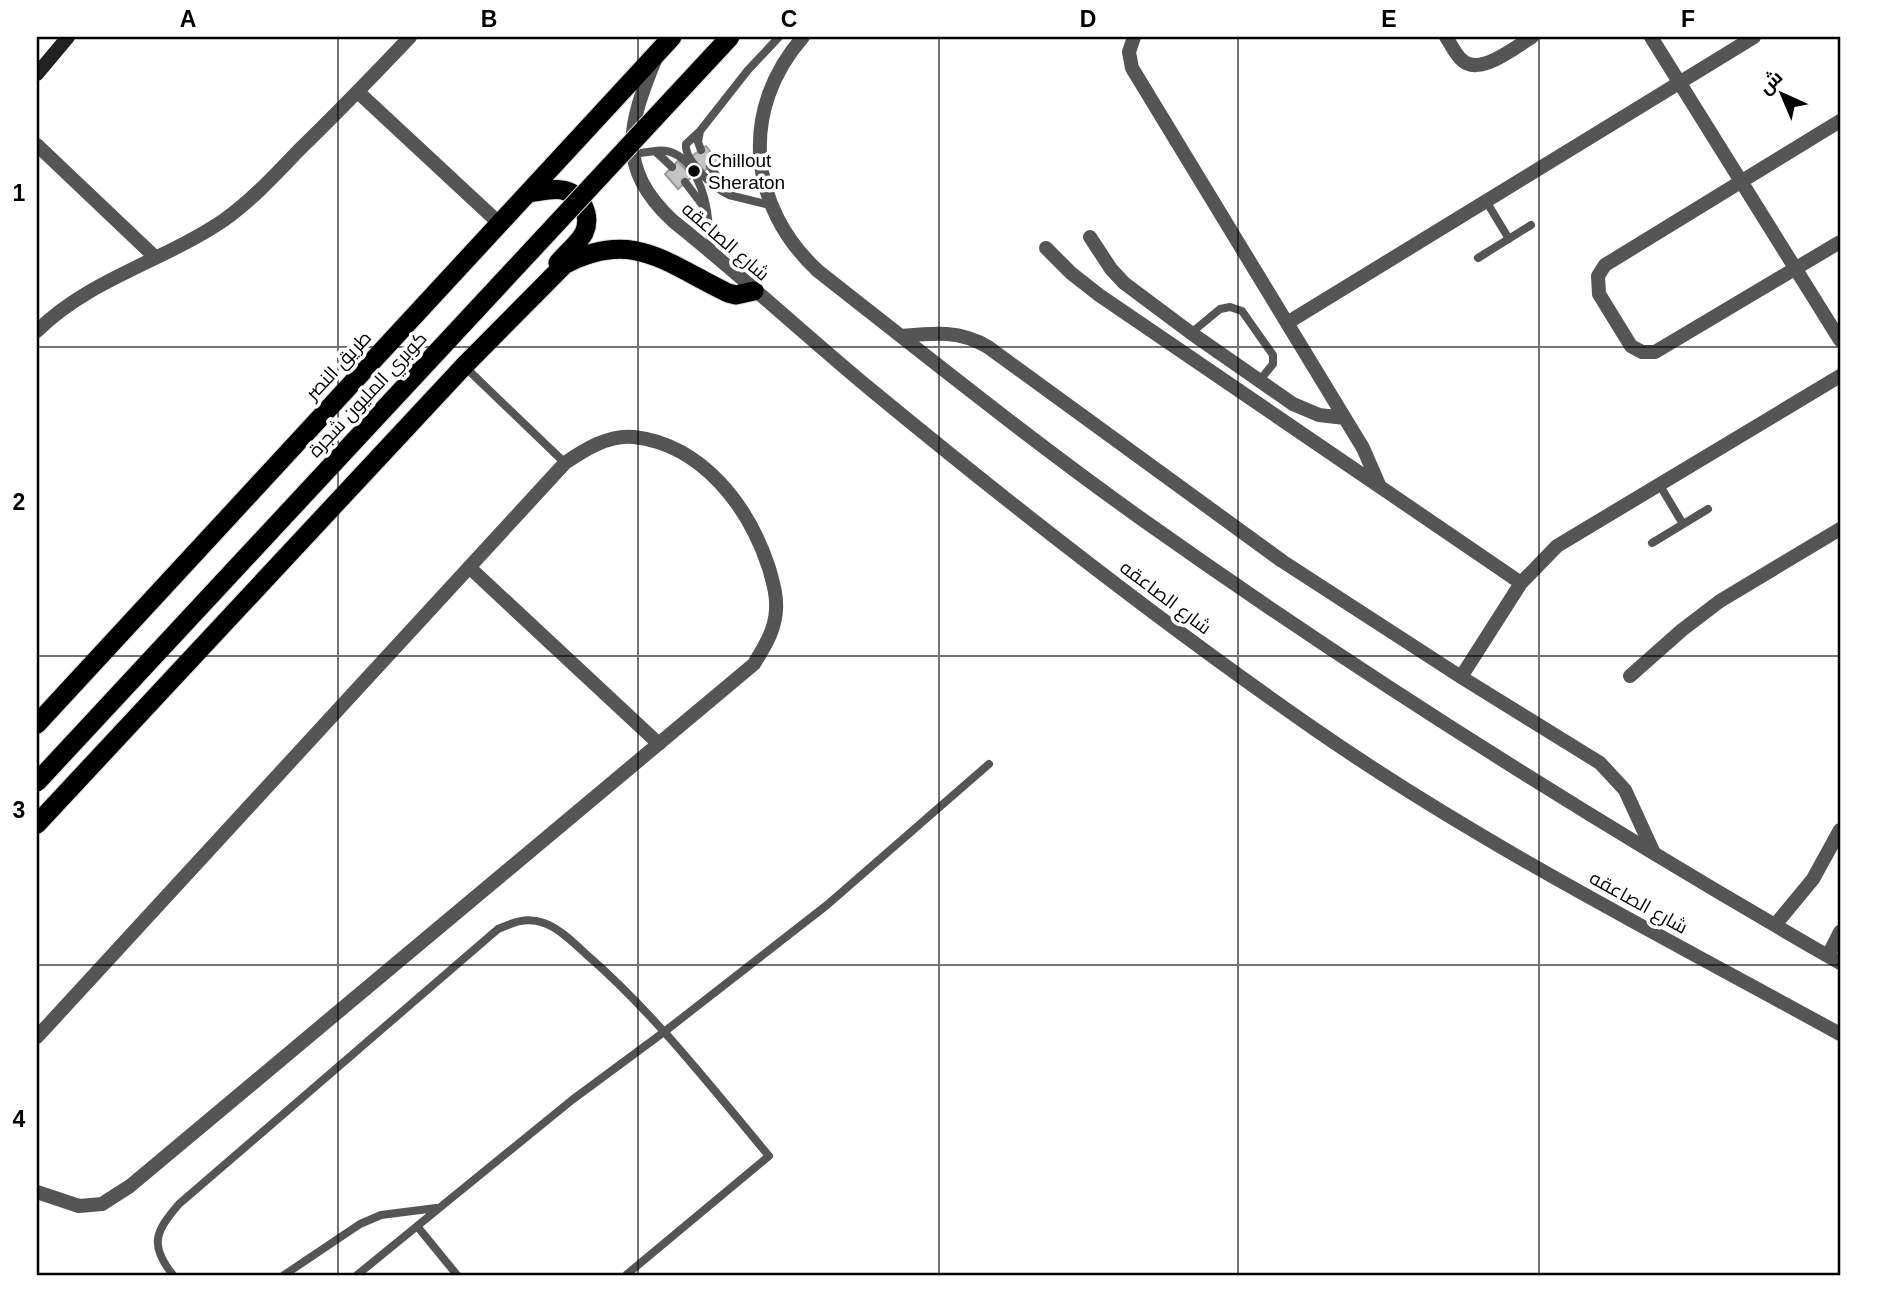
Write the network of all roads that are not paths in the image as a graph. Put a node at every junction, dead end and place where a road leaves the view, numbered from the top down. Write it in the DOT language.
graph roads {
  1 [pos="68,37"];
  2 [pos="410,37"];
  3 [pos="672,37"];
  4 [pos="730,37"];
  5 [pos="779,37"];
  6 [pos="803,37"];
  7 [pos="1134,37"];
  8 [pos="1446,37"];
  9 [pos="1532,37"];
  10 [pos="1651,37"];
  11 [pos="1754,37"];
  12 [pos="658,52"];
  13 [pos="37,74"];
  14 [pos="1680,82"];
  15 [pos="358,92"];
  16 [pos="1840,121"];
  17 [pos="700,131"];
  18 [pos="37,145"];
  19 [pos="701,150"];
  20 [pos="655,151"];
  21 [pos="634,153"];
  22 [pos="710,166"];
  23 [pos="672,167"];
  24 [pos="1742,181"];
  25 [pos="685,182"];
  26 [pos="528,193"];
  27 [pos="729,195"];
  28 [pos="1486,201"];
  29 [pos="770,205"];
  30 [pos="707,211"];
  31 [pos="500,224"];
  32 [pos="1531,225"];
  33 [pos="1090,237"];
  34 [pos="1509,239"];
  35 [pos="1840,242"];
  36 [pos="1046,248"];
  37 [pos="713,255"];
  38 [pos="155,257"];
  39 [pos="1478,258"];
  40 [pos="1796,269"];
  41 [pos="549,279"];
  42 [pos="754,291"];
  43 [pos="1287,323"];
  44 [pos="37,331"];
  45 [pos="1191,333"];
  46 [pos="901,336"];
  47 [pos="1840,340"];
  48 [pos="464,366"];
  49 [pos="1840,376"];
  50 [pos="1259,381"];
  51 [pos="1345,418"];
  52 [pos="565,463"];
  53 [pos="1659,484"];
  54 [pos="1381,487"];
  55 [pos="1708,509"];
  56 [pos="1683,524"];
  57 [pos="1840,528"];
  58 [pos="1652,543"];
  59 [pos="469,567"];
  60 [pos="1521,583"];
  61 [pos="1630,676"];
  62 [pos="1461,677"];
  63 [pos="37,724"];
  64 [pos="659,744"];
  65 [pos="989,764"];
  66 [pos="37,782"];
  67 [pos="37,824"];
  68 [pos="1840,830"];
  69 [pos="1653,850"];
  70 [pos="1775,925"];
  71 [pos="1840,932"];
  72 [pos="1834,960"];
  73 [pos="664,1032"];
  74 [pos="1840,1034"];
  75 [pos="37,1037"];
  76 [pos="37,1192"];
  77 [pos="439,1208"];
  78 [pos="416,1226"];
  79 [pos="363,1273"];
  80 [pos="173,1275"];
  81 [pos="284,1275"];
  82 [pos="457,1275"];
  83 [pos="626,1275"];
  1 -- 13 [label="main road"];
  2 -- 15 [label="street"];
  3 -- 12 [label="highway, طريق النصر"];
  4 -- 66 [label="highway, كوبري المليون شجرة, bridge"];
  5 -- 17 [label="lane"];
  6 -- 29 [label="street"];
  7 -- 43 [label="street"];
  8 -- 9 [label="street"];
  10 -- 14 [label="street"];
  11 -- 14 [label="street"];
  12 -- 21 [label="street, شارع الصاعقه"];
  12 -- 26 [label="highway, طريق النصر"];
  14 -- 24 [label="street"];
  14 -- 28 [label="street"];
  15 -- 31 [label="street"];
  15 -- 38 [label="street"];
  16 -- 24 [label="street"];
  17 -- 19 [label="lane"];
  17 -- 27 [label="lane"];
  18 -- 38 [label="street"];
  20 -- 21 [label="lane"];
  20 -- 23 [label="lane"];
  20 -- 30 [label="lane"];
  21 -- 37 [label="street, شارع الصاعقه"];
  22 -- 27 [label="lane"];
  24 -- 40 [label="street"];
  24 -- 40 [label="street"];
  25 -- 30 [label="lane"];
  26 -- 31 [label="highway, طريق النصر"];
  26 -- 41 [label="highway"];
  27 -- 29 [label="lane"];
  28 -- 34 [label="lane"];
  28 -- 43 [label="street"];
  29 -- 46 [label="street"];
  30 -- 37 [label="lane"];
  31 -- 63 [label="highway, طريق النصر"];
  32 -- 34 [label="lane"];
  33 -- 45 [label="street"];
  34 -- 39 [label="lane"];
  35 -- 40 [label="street"];
  36 -- 54 [label="street"];
  37 -- 42 [label="street, شارع الصاعقه"];
  38 -- 44 [label="street"];
  40 -- 47 [label="street"];
  41 -- 42 [label="highway"];
  41 -- 48 [label="highway"];
  42 -- 74 [label="street, شارع الصاعقه"];
  43 -- 51 [label="street"];
  45 -- 50 [label="street"];
  45 -- 50 [label="lane"];
  46 -- 62 [label="street"];
  46 -- 69 [label="street"];
  48 -- 52 [label="lane"];
  48 -- 67 [label="highway"];
  49 -- 53 [label="street"];
  50 -- 51 [label="street"];
  51 -- 54 [label="street"];
  52 -- 59 [label="street"];
  52 -- 64 [label="street"];
  53 -- 56 [label="lane"];
  53 -- 60 [label="street"];
  54 -- 60 [label="street"];
  55 -- 56 [label="lane"];
  56 -- 58 [label="lane"];
  57 -- 61 [label="street"];
  59 -- 64 [label="street"];
  59 -- 75 [label="street"];
  60 -- 62 [label="street"];
  62 -- 69 [label="street"];
  64 -- 76 [label="street"];
  65 -- 73 [label="lane"];
  68 -- 70 [label="street"];
  69 -- 70 [label="street"];
  70 -- 72 [label="street"];
  71 -- 72 [label="street"];
  73 -- 77 [label="lane"];
  73 -- 80 [label="lane"];
  73 -- 83 [label="lane"];
  77 -- 78 [label="lane"];
  77 -- 81 [label="lane"];
  78 -- 79 [label="lane"];
  78 -- 82 [label="lane"];
}
